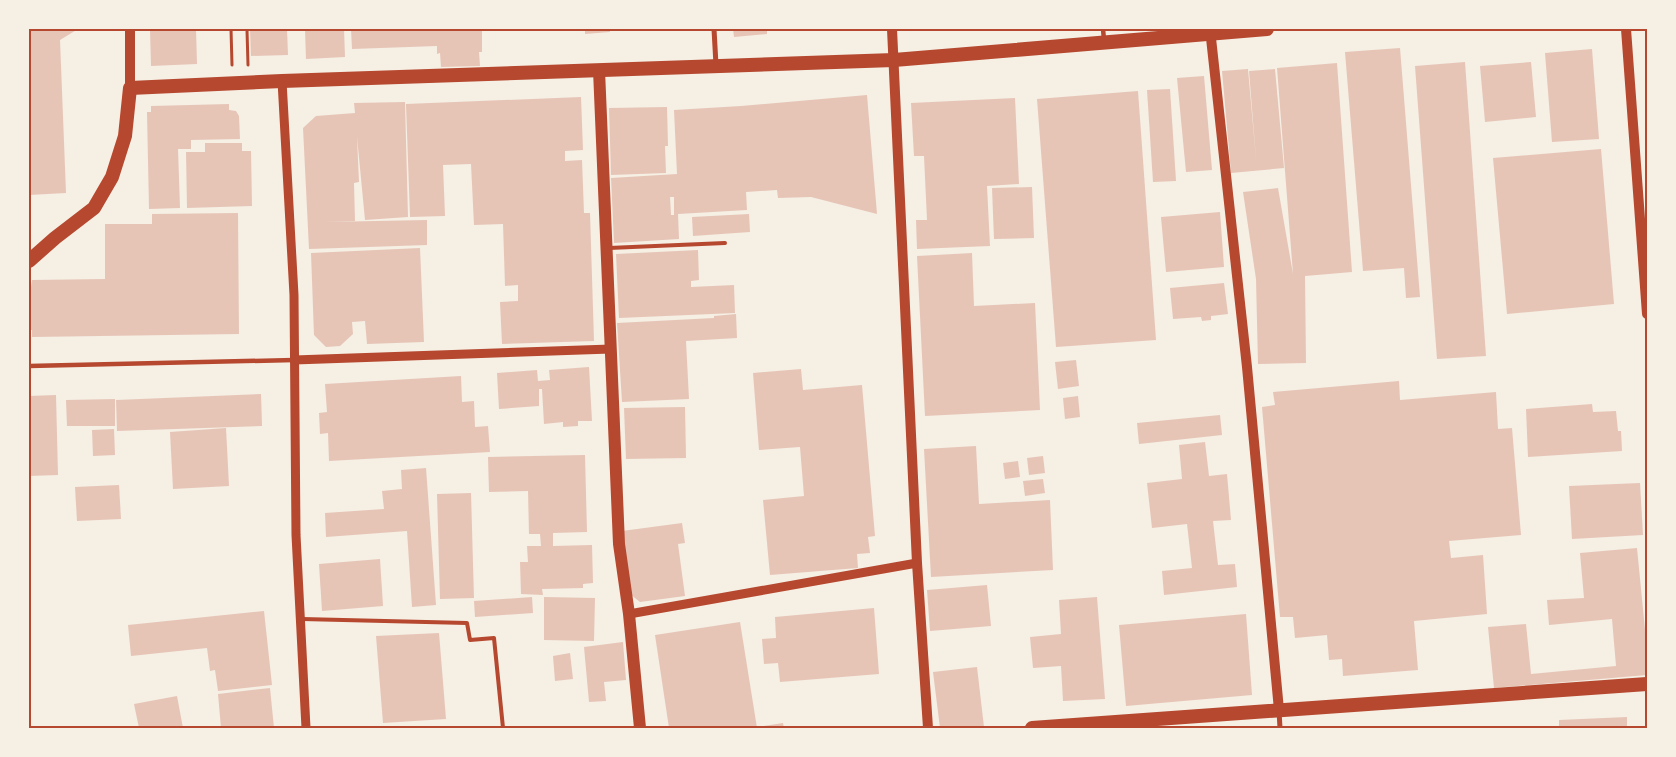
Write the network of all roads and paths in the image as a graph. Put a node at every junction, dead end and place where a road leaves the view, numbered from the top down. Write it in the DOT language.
graph roads {
  1 [pos="130,29"];
  2 [pos="231,29"];
  3 [pos="714,29"];
  4 [pos="892,29"];
  5 [pos="1103,29"];
  6 [pos="1266,29"];
  7 [pos="1626,29"];
  8 [pos="247,30"];
  9 [pos="1210,32"];
  10 [pos="1104,43"];
  11 [pos="248,56"];
  12 [pos="894,60"];
  13 [pos="716,66"];
  14 [pos="600,70"];
  15 [pos="282,81"];
  16 [pos="232,83"];
  17 [pos="130,88"];
  18 [pos="725,243"];
  19 [pos="607,248"];
  20 [pos="29,261"];
  21 [pos="1647,314"];
  22 [pos="611,349"];
  23 [pos="294,360"];
  24 [pos="29,366"];
  25 [pos="917,563"];
  26 [pos="629,614"];
  27 [pos="300,619"];
  28 [pos="1647,684"];
  29 [pos="1278,710"];
  30 [pos="306,728"];
  31 [pos="503,728"];
  32 [pos="640,728"];
  33 [pos="928,728"];
  34 [pos="1032,728"];
  35 [pos="1280,728"];
  1 -- 17 [label="main road"];
  2 -- 16 [label="path"];
  3 -- 13 [label="street"];
  4 -- 12 [label="main road"];
  5 -- 10 [label="street"];
  6 -- 9 [label="highway"];
  7 -- 21 [label="main road"];
  8 -- 11 [label="path"];
  9 -- 10 [label="highway"];
  9 -- 29 [label="main road"];
  10 -- 12 [label="highway"];
  12 -- 13 [label="highway"];
  12 -- 25 [label="main road"];
  13 -- 14 [label="highway"];
  14 -- 15 [label="highway"];
  14 -- 19 [label="main road"];
  15 -- 16 [label="highway"];
  15 -- 23 [label="street"];
  16 -- 17 [label="highway"];
  17 -- 20 [label="highway"];
  18 -- 19 [label="lane"];
  19 -- 22 [label="main road"];
  22 -- 23 [label="street"];
  22 -- 26 [label="main road"];
  23 -- 24 [label="street"];
  23 -- 27 [label="street"];
  25 -- 26 [label="street"];
  25 -- 33 [label="main road"];
  26 -- 32 [label="main road"];
  27 -- 30 [label="street"];
  27 -- 31 [label="lane"];
  28 -- 29 [label="highway"];
  29 -- 34 [label="highway"];
  29 -- 35 [label="street"];
}
